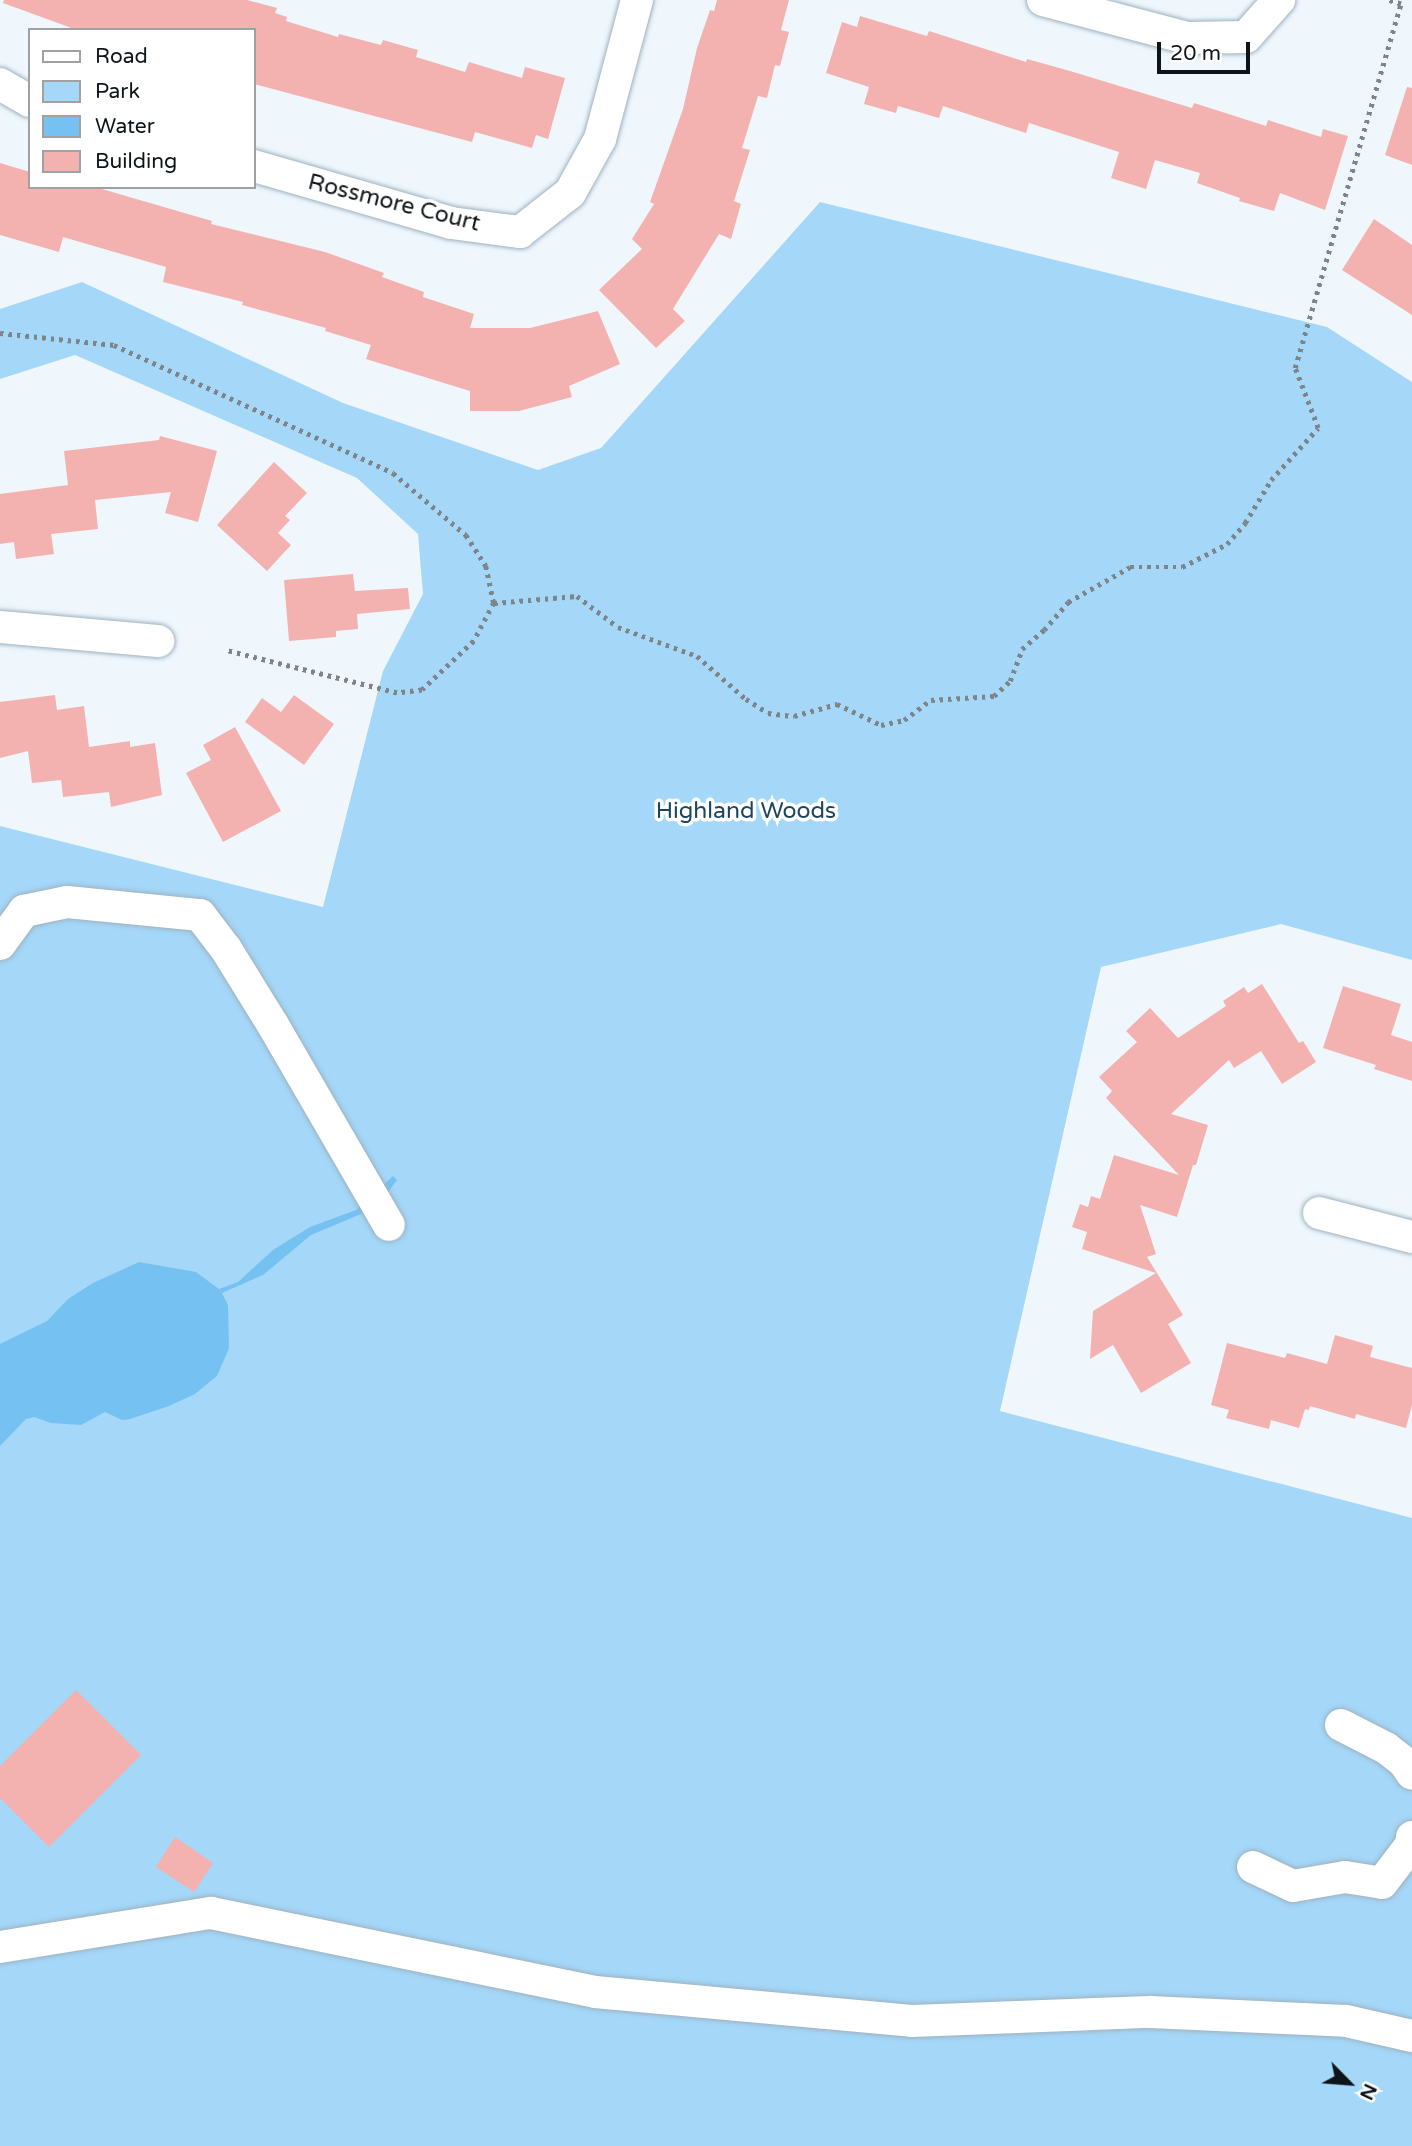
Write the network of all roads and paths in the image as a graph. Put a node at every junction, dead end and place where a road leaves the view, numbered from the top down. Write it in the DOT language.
graph roads {
  1 [pos="637,0"];
  2 [pos="1043,0"];
  3 [pos="1279,0"];
  4 [pos="1388,0"];
  5 [pos="0,84"];
  6 [pos="28,100"];
  7 [pos="256,167"];
  8 [pos="0,333"];
  9 [pos="494,603"];
  10 [pos="0,627"];
  11 [pos="158,641"];
  12 [pos="228,651"];
  13 [pos="0,944"];
  14 [pos="1319,1213"];
  15 [pos="389,1225"];
  16 [pos="1412,1237"];
  17 [pos="1341,1725"];
  18 [pos="1412,1774"];
  19 [pos="1412,1844"];
  20 [pos="1253,1867"];
  21 [pos="0,1947"];
  22 [pos="1412,2036"];
  1 -- 7 [label="street, Rossmore Court"];
  2 -- 3 [label="street"];
  4 -- 9 [label="path"];
  5 -- 6 [label="street"];
  8 -- 9 [label="path"];
  9 -- 12 [label="path"];
  10 -- 11 [label="street"];
  13 -- 15 [label="street"];
  14 -- 16 [label="street"];
  17 -- 18 [label="street"];
  19 -- 20 [label="street"];
  21 -- 22 [label="street"];
}
